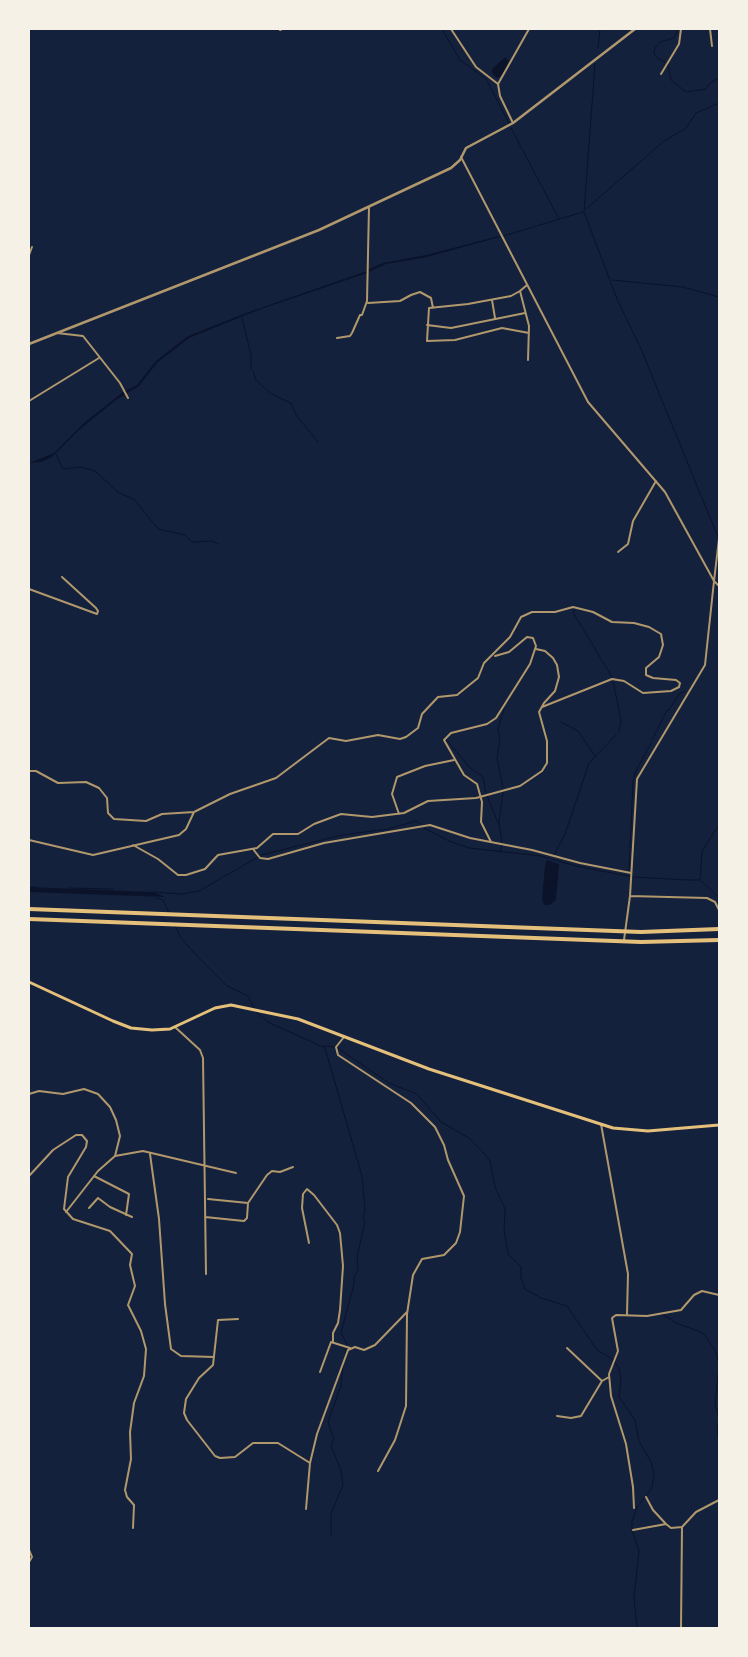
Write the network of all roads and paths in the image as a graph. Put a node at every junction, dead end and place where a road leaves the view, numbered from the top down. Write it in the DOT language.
graph roads {
  1 [pos="451,29"];
  2 [pos="529,29"];
  3 [pos="635,29"];
  4 [pos="681,29"];
  5 [pos="710,29"];
  6 [pos="712,46"];
  7 [pos="661,74"];
  8 [pos="498,84"];
  9 [pos="513,123"];
  10 [pos="461,157"];
  11 [pos="369,207"];
  12 [pos="32,247"];
  13 [pos="29,255"];
  14 [pos="527,285"];
  15 [pos="520,291"];
  16 [pos="492,300"];
  17 [pos="367,302"];
  18 [pos="434,308"];
  19 [pos="526,313"];
  20 [pos="495,318"];
  21 [pos="427,325"];
  22 [pos="57,333"];
  23 [pos="529,333"];
  24 [pos="337,338"];
  25 [pos="29,344"];
  26 [pos="99,358"];
  27 [pos="528,360"];
  28 [pos="128,398"];
  29 [pos="29,401"];
  30 [pos="656,481"];
  31 [pos="719,539"];
  32 [pos="618,552"];
  33 [pos="62,577"];
  34 [pos="714,581"];
  35 [pos="719,586"];
  36 [pos="29,589"];
  37 [pos="536,649"];
  38 [pos="494,656"];
  39 [pos="542,707"];
  40 [pos="454,760"];
  41 [pos="29,770"];
  42 [pos="481,797"];
  43 [pos="194,812"];
  44 [pos="399,814"];
  45 [pos="29,840"];
  46 [pos="491,842"];
  47 [pos="134,845"];
  48 [pos="253,849"];
  49 [pos="631,875"];
  50 [pos="630,896"];
  51 [pos="29,909"];
  52 [pos="719,910"];
  53 [pos="29,919"];
  54 [pos="719,930"];
  55 [pos="626,931"];
  56 [pos="719,940"];
  57 [pos="624,942"];
  58 [pos="29,982"];
  59 [pos="175,1028"];
  60 [pos="344,1037"];
  61 [pos="29,1094"];
  62 [pos="601,1124"];
  63 [pos="719,1125"];
  64 [pos="150,1154"];
  65 [pos="116,1156"];
  66 [pos="204,1167"];
  67 [pos="293,1167"];
  68 [pos="236,1173"];
  69 [pos="29,1176"];
  70 [pos="94,1176"];
  71 [pos="208,1199"];
  72 [pos="248,1203"];
  73 [pos="88,1208"];
  74 [pos="66,1212"];
  75 [pos="126,1215"];
  76 [pos="205,1217"];
  77 [pos="132,1218"];
  78 [pos="309,1243"];
  79 [pos="206,1274"];
  80 [pos="719,1295"];
  81 [pos="407,1312"];
  82 [pos="626,1315"];
  83 [pos="238,1319"];
  84 [pos="332,1342"];
  85 [pos="350,1348"];
  86 [pos="568,1348"];
  87 [pos="214,1357"];
  88 [pos="320,1372"];
  89 [pos="609,1377"];
  90 [pos="602,1381"];
  91 [pos="557,1416"];
  92 [pos="310,1463"];
  93 [pos="378,1471"];
  94 [pos="646,1498"];
  95 [pos="719,1500"];
  96 [pos="634,1508"];
  97 [pos="306,1509"];
  98 [pos="666,1524"];
  99 [pos="682,1527"];
  100 [pos="133,1528"];
  101 [pos="633,1530"];
  102 [pos="29,1550"];
  103 [pos="29,1562"];
  104 [pos="681,1628"];
  1 -- 8 [label="street"];
  2 -- 8 [label="street"];
  3 -- 9 [label="street"];
  4 -- 7 [label="street"];
  5 -- 6 [label="street"];
  8 -- 9 [label="street"];
  9 -- 10 [label="street"];
  10 -- 11 [label="street"];
  10 -- 14 [label="street"];
  11 -- 17 [label="street"];
  11 -- 22 [label="street"];
  12 -- 13 [label="street"];
  14 -- 15 [label="street"];
  14 -- 30 [label="street"];
  15 -- 16 [label="street"];
  15 -- 19 [label="street"];
  16 -- 18 [label="street"];
  16 -- 20 [label="street"];
  17 -- 18 [label="street"];
  17 -- 24 [label="street"];
  18 -- 21 [label="street"];
  19 -- 20 [label="street"];
  19 -- 23 [label="street"];
  20 -- 21 [label="street"];
  21 -- 23 [label="street"];
  22 -- 25 [label="street"];
  22 -- 26 [label="street"];
  23 -- 27 [label="street"];
  26 -- 28 [label="street"];
  26 -- 29 [label="street"];
  30 -- 32 [label="street"];
  30 -- 34 [label="street"];
  31 -- 34 [label="street"];
  33 -- 36 [label="street"];
  34 -- 35 [label="street"];
  34 -- 49 [label="street"];
  37 -- 38 [label="street"];
  37 -- 39 [label="street"];
  37 -- 40 [label="street"];
  38 -- 39 [label="street"];
  38 -- 43 [label="street"];
  39 -- 42 [label="street"];
  40 -- 42 [label="street"];
  40 -- 44 [label="street"];
  41 -- 43 [label="street"];
  42 -- 44 [label="street"];
  42 -- 46 [label="street"];
  43 -- 47 [label="street"];
  44 -- 48 [label="street"];
  45 -- 47 [label="street"];
  46 -- 48 [label="street"];
  46 -- 49 [label="street"];
  47 -- 48 [label="street"];
  49 -- 50 [label="street"];
  50 -- 52 [label="street"];
  50 -- 55 [label="street"];
  51 -- 55 [label="highway"];
  53 -- 57 [label="highway"];
  54 -- 55 [label="highway"];
  55 -- 57 [label="street"];
  56 -- 57 [label="highway"];
  58 -- 59 [label="main road"];
  59 -- 60 [label="main road"];
  59 -- 66 [label="street"];
  60 -- 62 [label="main road"];
  60 -- 81 [label="street"];
  61 -- 65 [label="street"];
  62 -- 63 [label="main road"];
  62 -- 82 [label="street"];
  64 -- 65 [label="street"];
  64 -- 66 [label="street"];
  64 -- 87 [label="street"];
  65 -- 70 [label="street"];
  66 -- 68 [label="street"];
  66 -- 76 [label="street"];
  67 -- 72 [label="street"];
  69 -- 74 [label="street"];
  70 -- 74 [label="street"];
  70 -- 75 [label="street"];
  71 -- 72 [label="street"];
  72 -- 76 [label="street"];
  73 -- 75 [label="street"];
  74 -- 100 [label="street"];
  75 -- 77 [label="street"];
  76 -- 79 [label="street"];
  78 -- 84 [label="street"];
  80 -- 82 [label="street"];
  81 -- 85 [label="street"];
  81 -- 93 [label="street"];
  82 -- 89 [label="street"];
  83 -- 87 [label="street"];
  84 -- 85 [label="street"];
  84 -- 88 [label="street"];
  85 -- 92 [label="street"];
  86 -- 90 [label="street"];
  87 -- 92 [label="street"];
  89 -- 90 [label="street"];
  89 -- 96 [label="street"];
  90 -- 91 [label="street"];
  92 -- 97 [label="street"];
  94 -- 98 [label="street"];
  95 -- 99 [label="street"];
  98 -- 99 [label="street"];
  98 -- 101 [label="street"];
  99 -- 104 [label="street"];
  102 -- 103 [label="street"];
}
